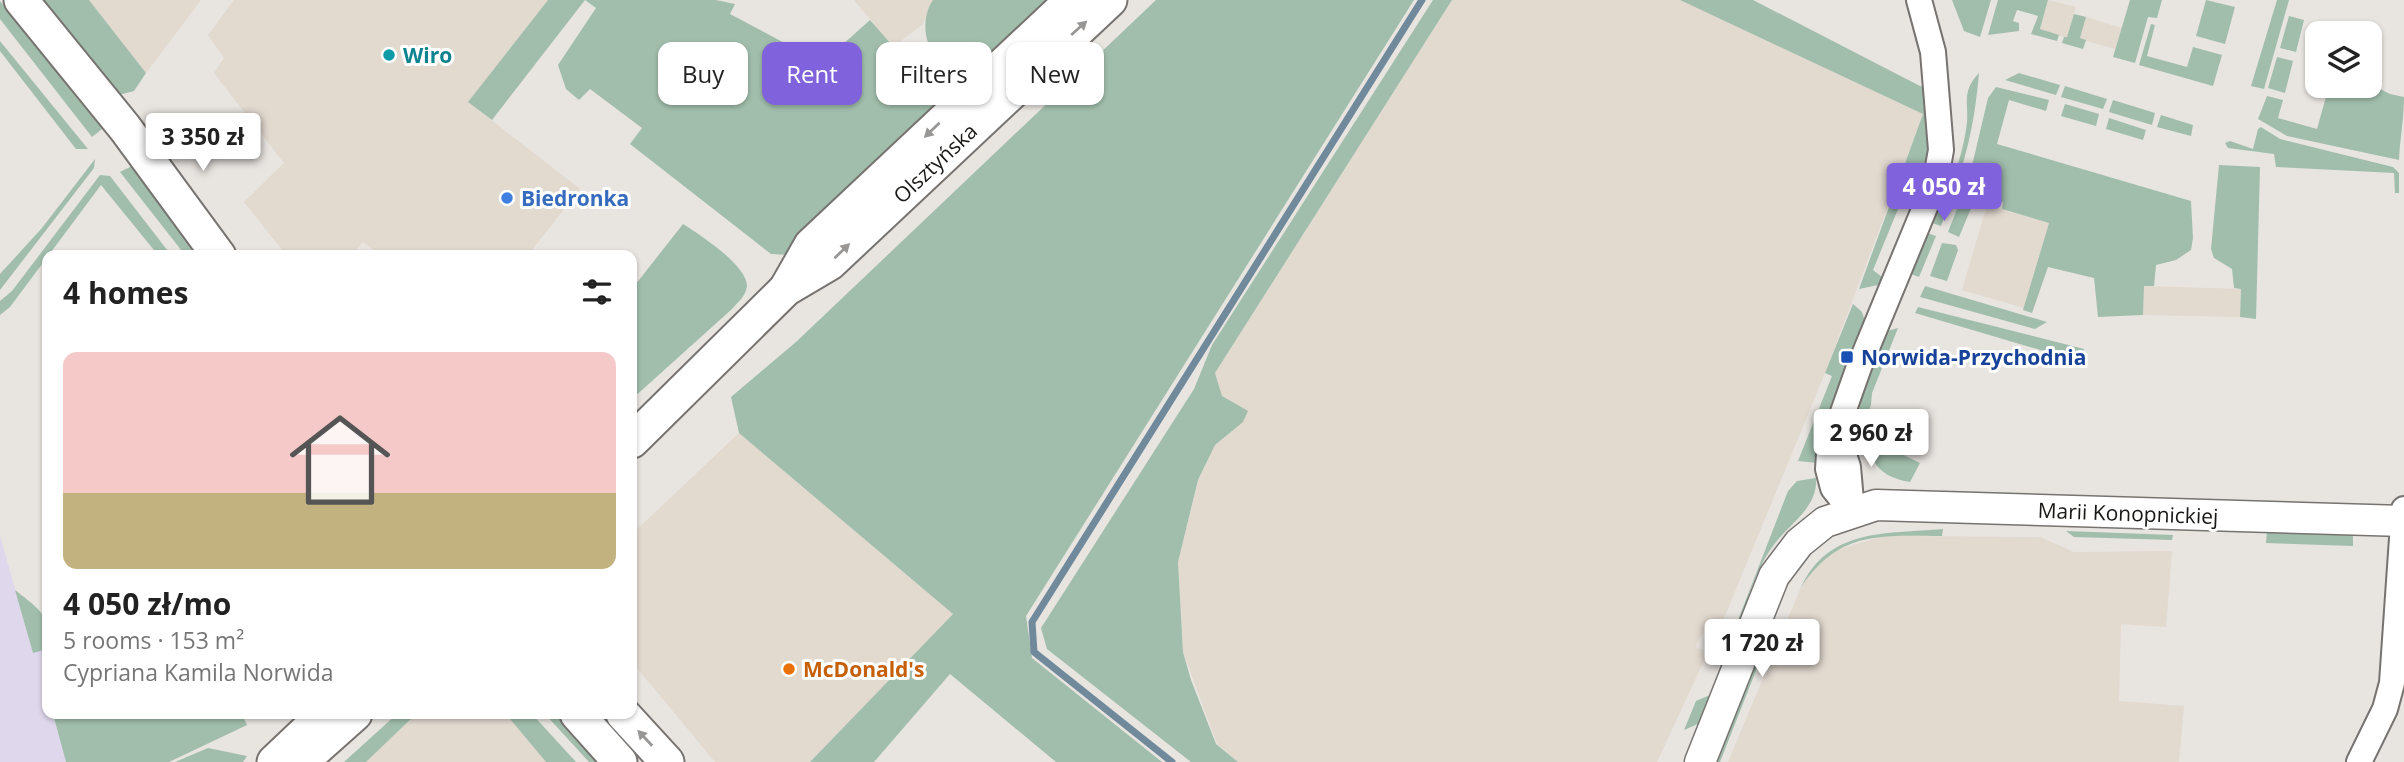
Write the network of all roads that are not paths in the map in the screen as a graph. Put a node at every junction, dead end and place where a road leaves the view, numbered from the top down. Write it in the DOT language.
graph roads {
  1 [pos="21,0"];
  2 [pos="1072,0"];
  3 [pos="1110,0"];
  4 [pos="1919,0"];
  5 [pos="125,128"];
  6 [pos="215,250"];
  7 [pos="237,250"];
  8 [pos="786,289"];
  9 [pos="637,436"];
  10 [pos="1852,512"];
  11 [pos="2403,517"];
  12 [pos="321,719"];
  13 [pos="349,719"];
  14 [pos="582,719"];
  15 [pos="628,719"];
  16 [pos="274,762"];
  17 [pos="301,762"];
  18 [pos="620,762"];
  19 [pos="667,762"];
  20 [pos="1700,762"];
  21 [pos="2358,762"];
  1 -- 5 [label="main road"];
  2 -- 8 [label="main road, Olsztyńska, one-way"];
  8 -- 3 [label="main road, Olsztyńska, one-way"];
  4 -- 10 [label="street"];
  5 -- 6 [label="main road"];
  5 -- 7 [label="main road"];
  8 -- 9 [label="main road, Olsztyńska"];
  10 -- 11 [label="street, Marii Konopnickiej"];
  10 -- 20 [label="street, Marii Konopnickiej"];
  11 -- 21 [label="street"];
  12 -- 16 [label="main road"];
  13 -- 17 [label="main road"];
  14 -- 18 [label="main road"];
  19 -- 15 [label="main road, one-way"];
}
